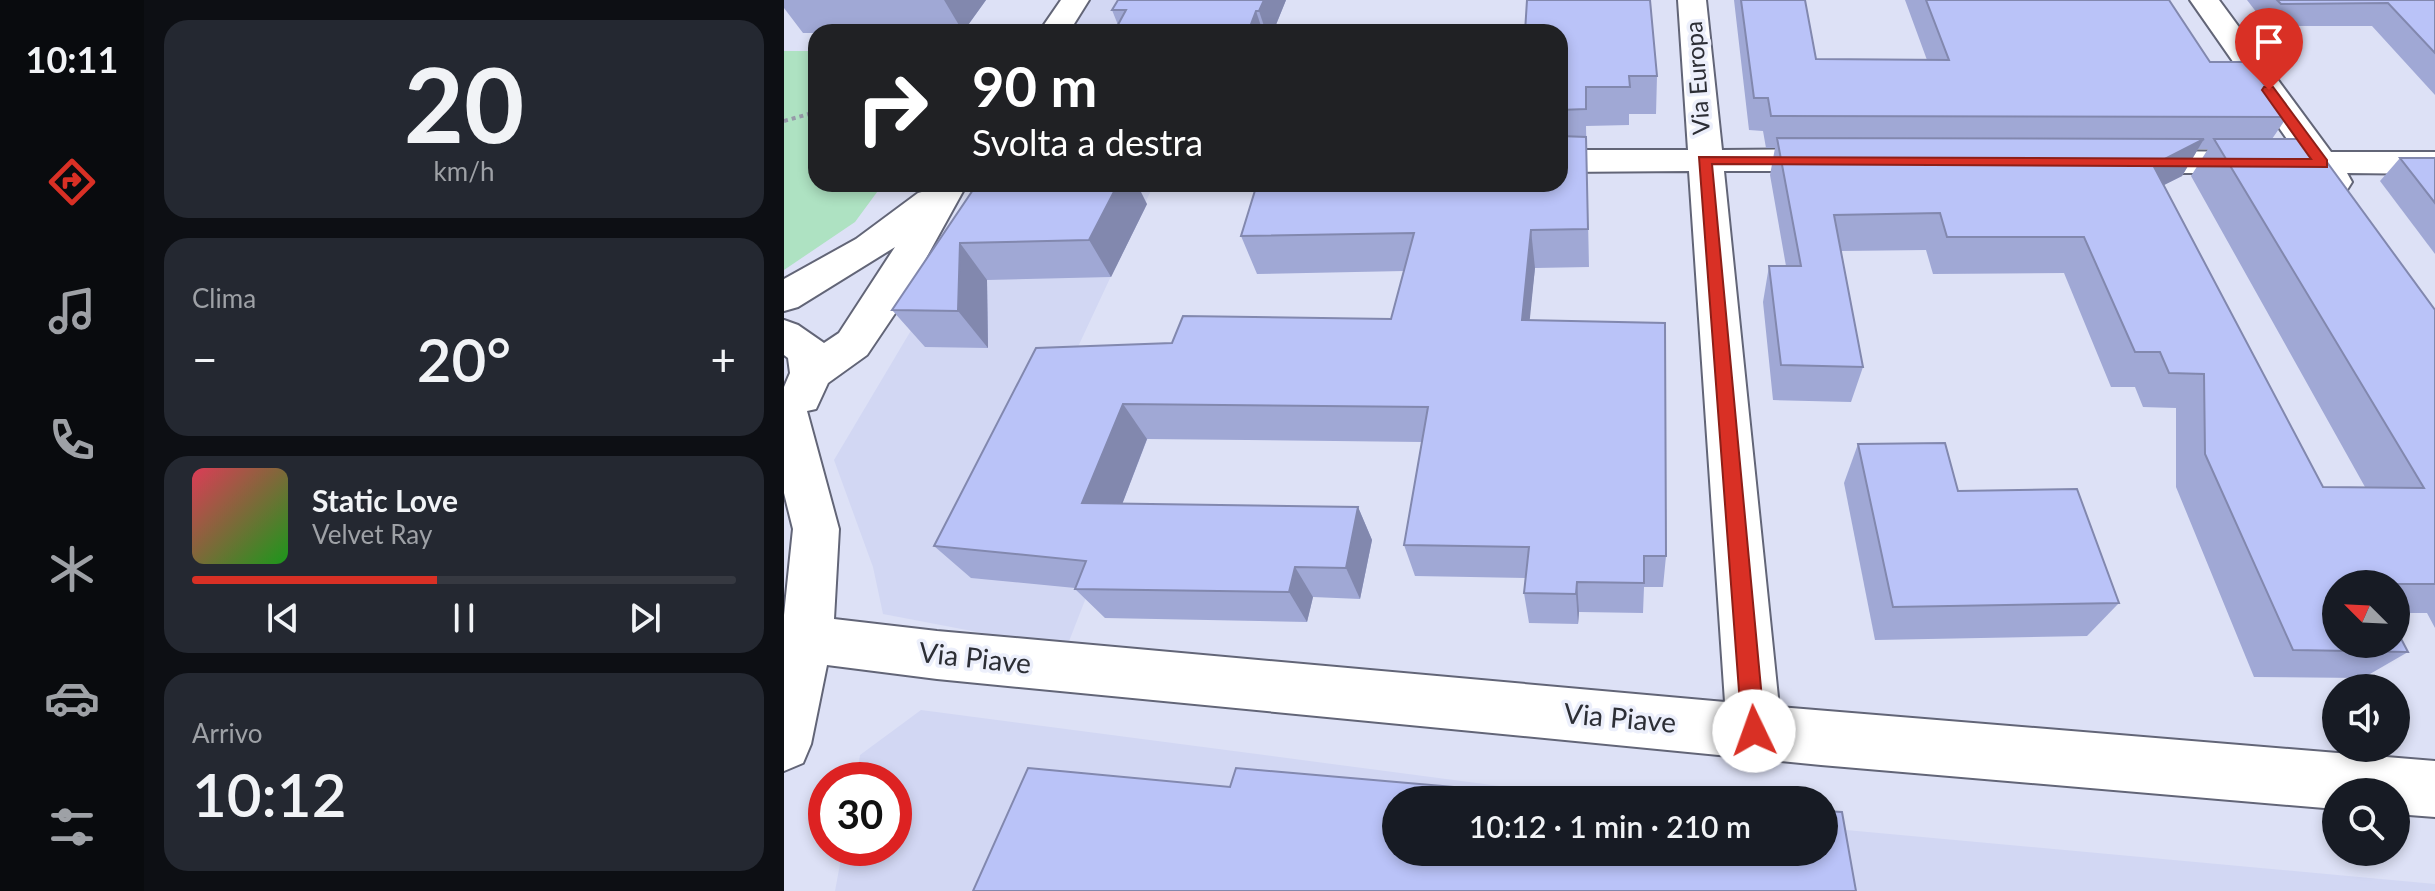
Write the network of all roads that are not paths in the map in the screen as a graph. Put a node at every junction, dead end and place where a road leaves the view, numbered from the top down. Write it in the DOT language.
graph roads {
  1 [pos="1075,0"];
  2 [pos="1692,0"];
  3 [pos="2204,0"];
  4 [pos="1059,24"];
  5 [pos="1704,160"];
  6 [pos="1568,161"];
  7 [pos="1872,161"];
  8 [pos="2095,162"];
  9 [pos="2435,163"];
  10 [pos="2322,164"];
  11 [pos="942,192"];
  12 [pos="945,192"];
  13 [pos="2357,211"];
  14 [pos="784,297"];
  15 [pos="784,335"];
  16 [pos="811,373"];
  17 [pos="786,415"];
  18 [pos="807,639"];
  19 [pos="1754,731"];
  20 [pos="784,744"];
  21 [pos="2435,789"];
  1 -- 4 [label="street"];
  2 -- 5 [label="street, Via Europa"];
  3 -- 10 [label="street"];
  5 -- 6 [label="street"];
  5 -- 7 [label="street"];
  5 -- 19 [label="street, Via Europa"];
  8 -- 10 [label="street"];
  9 -- 10 [label="street"];
  10 -- 13 [label="street"];
  11 -- 14 [label="street"];
  12 -- 16 [label="street"];
  15 -- 16 [label="street"];
  16 -- 17 [label="street"];
  17 -- 18 [label="street"];
  18 -- 19 [label="street, Via Piave"];
  18 -- 20 [label="street"];
  19 -- 21 [label="street, Via Piave"];
}
